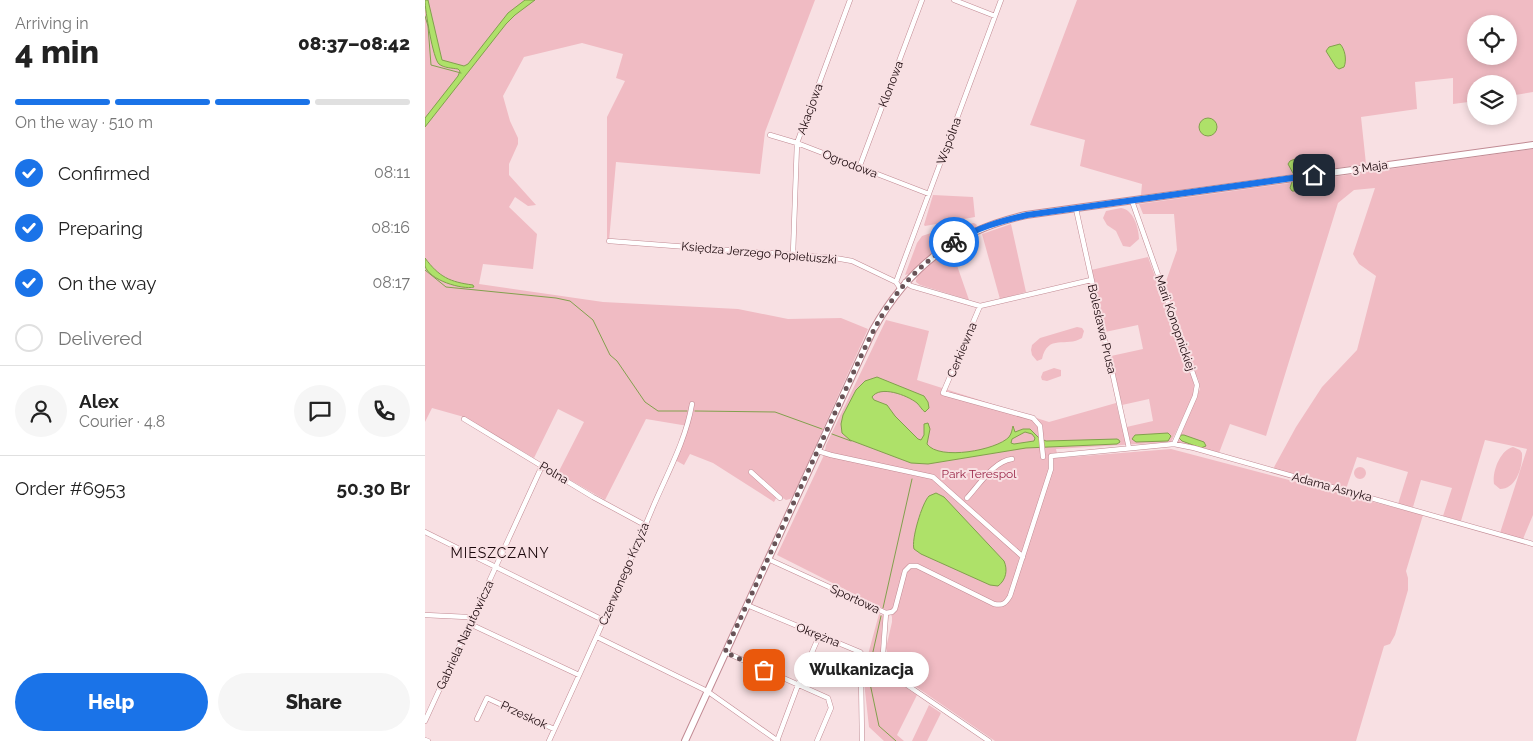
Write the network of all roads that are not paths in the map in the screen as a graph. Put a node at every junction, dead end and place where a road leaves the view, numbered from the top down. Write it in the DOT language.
graph roads {
  1 [pos="850,0"];
  2 [pos="922,0"];
  3 [pos="954,0"];
  4 [pos="1001,0"];
  5 [pos="995,16"];
  6 [pos="770,135"];
  7 [pos="797,143"];
  8 [pos="1533,145"];
  9 [pos="859,168"];
  10 [pos="929,194"];
  11 [pos="1132,201"];
  12 [pos="1076,209"];
  13 [pos="609,241"];
  14 [pos="793,254"];
  15 [pos="1091,280"];
  16 [pos="901,284"];
  17 [pos="981,306"];
  18 [pos="692,404"];
  19 [pos="464,418"];
  20 [pos="1174,444"];
  21 [pos="1129,448"];
  22 [pos="818,451"];
  23 [pos="1043,457"];
  24 [pos="1012,459"];
  25 [pos="542,466"];
  26 [pos="751,472"];
  27 [pos="779,498"];
  28 [pos="967,498"];
  29 [pos="645,525"];
  30 [pos="425,532"];
  31 [pos="1533,544"];
  32 [pos="1023,556"];
  33 [pos="768,558"];
  34 [pos="495,568"];
  35 [pos="747,606"];
  36 [pos="886,613"];
  37 [pos="425,615"];
  38 [pos="472,619"];
  39 [pos="605,621"];
  40 [pos="470,624"];
  41 [pos="819,636"];
  42 [pos="597,637"];
  43 [pos="725,652"];
  44 [pos="579,675"];
  45 [pos="798,685"];
  46 [pos="707,691"];
  47 [pos="477,719"];
  48 [pos="425,721"];
  49 [pos="554,729"];
  50 [pos="549,741"];
  51 [pos="685,741"];
  52 [pos="777,741"];
  53 [pos="817,741"];
  54 [pos="862,741"];
  55 [pos="989,741"];
  1 -- 7 [label="street, Akacjowa"];
  2 -- 9 [label="street, Klonowa"];
  3 -- 5 [label="street"];
  4 -- 5 [label="street, Wspólna"];
  5 -- 10 [label="street, Wspólna"];
  6 -- 7 [label="street, Ogrodowa"];
  7 -- 9 [label="street, Ogrodowa"];
  7 -- 14 [label="street, Akacjowa"];
  8 -- 11 [label="street, 3 Maja"];
  9 -- 10 [label="street, Ogrodowa"];
  10 -- 16 [label="street, Wspólna"];
  11 -- 12 [label="street, 3 Maja"];
  11 -- 20 [label="street, Marii Konopnickiej"];
  12 -- 15 [label="street, Bolesława Prusa"];
  12 -- 16 [label="street, 3 Maja"];
  13 -- 14 [label="street, Księdza Jerzego Popiełuszki"];
  14 -- 16 [label="street, Księdza Jerzego Popiełuszki"];
  15 -- 17 [label="street, Księdza Jerzego Popiełuszki"];
  15 -- 21 [label="street, Bolesława Prusa"];
  16 -- 17 [label="street, Księdza Jerzego Popiełuszki"];
  16 -- 22 [label="street, 3 Maja"];
  17 -- 23 [label="street, Cerkiewna"];
  18 -- 29 [label="street, Czerwonego Krzyża"];
  19 -- 25 [label="street, Polna"];
  20 -- 21 [label="street, Adama Asnyka"];
  20 -- 31 [label="street, Adama Asnyka"];
  21 -- 32 [label="street, Adama Asnyka"];
  22 -- 32 [label="street"];
  22 -- 33 [label="street, 3 Maja"];
  24 -- 28 [label="street"];
  25 -- 29 [label="street, Polna"];
  25 -- 34 [label="street, Gabriela Narutowicza"];
  26 -- 27 [label="street"];
  29 -- 39 [label="street, Czerwonego Krzyża"];
  30 -- 34 [label="street"];
  32 -- 36 [label="street"];
  33 -- 35 [label="street, 3 Maja"];
  33 -- 36 [label="street, Sportowa"];
  34 -- 38 [label="street, Gabriela Narutowicza"];
  34 -- 39 [label="street"];
  35 -- 41 [label="street, Okrężna"];
  35 -- 43 [label="street, 3 Maja"];
  36 -- 55 [label="street, Sportowa"];
  37 -- 38 [label="street"];
  38 -- 40 [label="street, Gabriela Narutowicza"];
  39 -- 42 [label="street, Czerwonego Krzyża"];
  40 -- 44 [label="street"];
  40 -- 48 [label="street, Gabriela Narutowicza"];
  41 -- 45 [label="street"];
  41 -- 54 [label="street, Okrężna"];
  42 -- 44 [label="street, Czerwonego Krzyża"];
  42 -- 46 [label="street"];
  43 -- 45 [label="street"];
  43 -- 46 [label="street, 3 Maja"];
  44 -- 49 [label="street, Czerwonego Krzyża"];
  45 -- 52 [label="street"];
  45 -- 53 [label="street"];
  46 -- 51 [label="street, 3 Maja"];
  46 -- 52 [label="street"];
  47 -- 49 [label="street, Przeskok"];
  49 -- 50 [label="street, Czerwonego Krzyża"];
}
